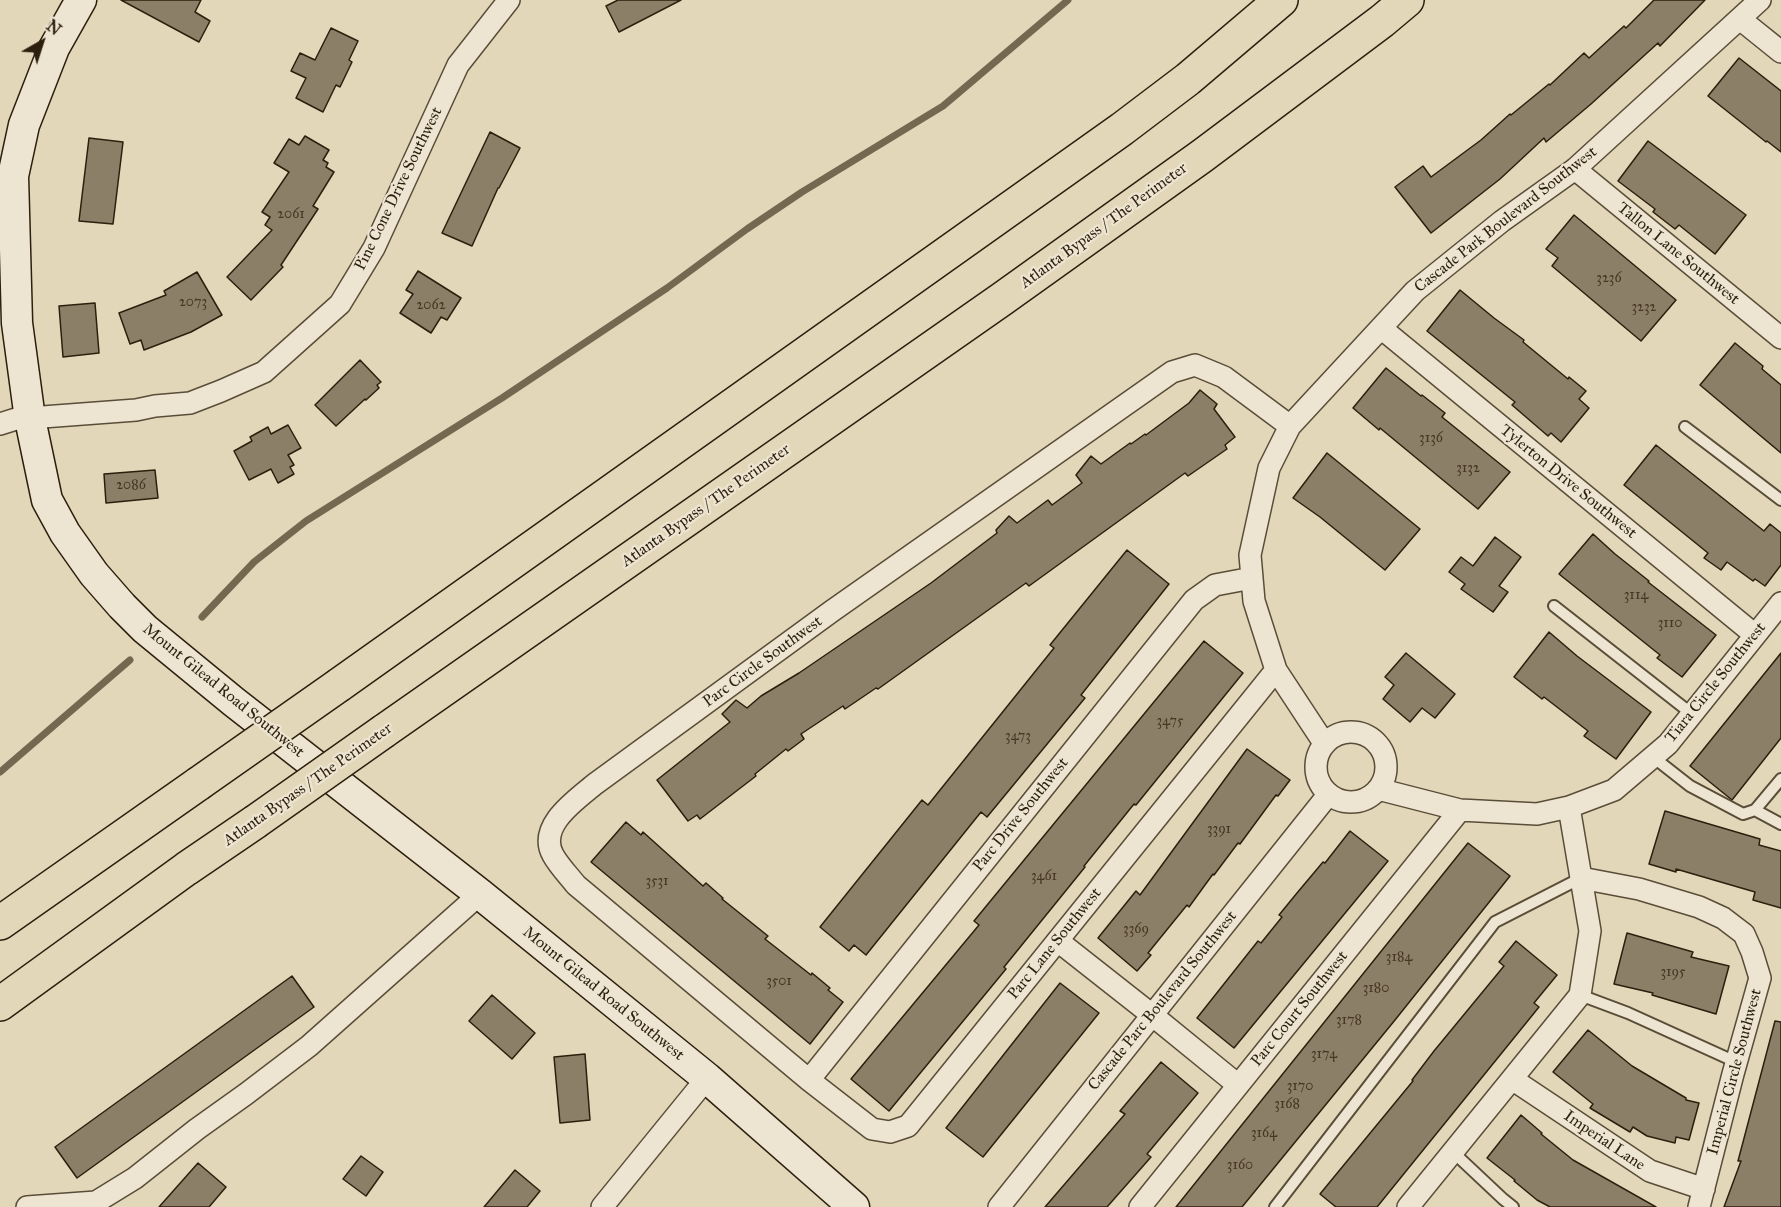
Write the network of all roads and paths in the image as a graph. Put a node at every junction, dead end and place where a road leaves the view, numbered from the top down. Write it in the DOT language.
graph roads {
  1 [pos="81,0"];
  2 [pos="509,0"];
  3 [pos="1281,0"];
  4 [pos="1407,0"];
  5 [pos="1760,0"];
  6 [pos="1740,19"];
  7 [pos="1781,52"];
  8 [pos="1575,169"];
  9 [pos="6,177"];
  10 [pos="1381,328"];
  11 [pos="1781,338"];
  12 [pos="30,419"];
  13 [pos="0,424"];
  14 [pos="1290,426"];
  15 [pos="1685,427"];
  16 [pos="1781,500"];
  17 [pos="1252,578"];
  18 [pos="1781,603"];
  19 [pos="1554,606"];
  20 [pos="1755,635"];
  21 [pos="1276,670"];
  22 [pos="1692,714"];
  23 [pos="1324,743"];
  24 [pos="1653,757"];
  25 [pos="1781,779"];
  26 [pos="1378,789"];
  27 [pos="1328,795"];
  28 [pos="1569,807"];
  29 [pos="1460,810"];
  30 [pos="1755,810"];
  31 [pos="1781,824"];
  32 [pos="1581,878"];
  33 [pos="480,894"];
  34 [pos="0,923"];
  35 [pos="1058,941"];
  36 [pos="1580,995"];
  37 [pos="0,1004"];
  38 [pos="1152,1015"];
  39 [pos="1736,1062"];
  40 [pos="707,1078"];
  41 [pos="1512,1079"];
  42 [pos="809,1080"];
  43 [pos="1238,1085"];
  44 [pos="1453,1152"];
  45 [pos="1701,1198"];
  46 [pos="27,1207"];
  47 [pos="602,1207"];
  48 [pos="854,1207"];
  49 [pos="999,1207"];
  50 [pos="1140,1207"];
  51 [pos="1275,1207"];
  52 [pos="1408,1207"];
  53 [pos="1513,1207"];
  1 -- 9 [label="street, Mount Gilead Road Southwest"];
  2 -- 12 [label="street, Pine Cone Drive Southwest"];
  3 -- 34 [label="highway, bridge"];
  4 -- 37 [label="highway, Atlanta Bypass / The Perimeter, bridge"];
  5 -- 6 [label="street, Cascade Park Boulevard Southwest"];
  6 -- 7 [label="street"];
  6 -- 8 [label="street, Cascade Park Boulevard Southwest"];
  8 -- 10 [label="street, Cascade Park Boulevard Southwest"];
  8 -- 11 [label="street, Tallon Lane Southwest"];
  9 -- 12 [label="street, Mount Gilead Road Southwest"];
  10 -- 14 [label="street, Cascade Park Boulevard Southwest"];
  10 -- 20 [label="street, Tylerton Drive Southwest"];
  12 -- 13 [label="street, Pine Cone Drive Southwest"];
  12 -- 33 [label="street, Mount Gilead Road Southwest"];
  14 -- 17 [label="street"];
  14 -- 42 [label="street, Parc Circle Southwest"];
  15 -- 16 [label="lane"];
  17 -- 21 [label="street"];
  17 -- 42 [label="street, Parc Drive Southwest"];
  18 -- 20 [label="street, Tiara Circle Southwest"];
  19 -- 22 [label="lane"];
  20 -- 22 [label="street, Tiara Circle Southwest"];
  21 -- 23 [label="street"];
  21 -- 35 [label="street, Parc Lane Southwest"];
  22 -- 24 [label="street, Tiara Circle Southwest"];
  23 -- 26 [label="street"];
  23 -- 27 [label="street"];
  24 -- 28 [label="street, Tiara Circle Southwest"];
  24 -- 30 [label="lane"];
  25 -- 30 [label="lane"];
  26 -- 27 [label="street"];
  26 -- 29 [label="street, Tiara Circle Southwest"];
  27 -- 38 [label="street, Cascade Parc Boulevard Southwest"];
  28 -- 29 [label="street, Tiara Circle Southwest"];
  28 -- 32 [label="street"];
  29 -- 43 [label="street, Parc Court Southwest"];
  30 -- 31 [label="lane"];
  32 -- 36 [label="street"];
  32 -- 39 [label="street, Imperial Circle Southwest"];
  32 -- 51 [label="lane"];
  33 -- 40 [label="street, Mount Gilead Road Southwest"];
  33 -- 46 [label="street"];
  35 -- 38 [label="street"];
  35 -- 42 [label="street, Parc Lane Southwest"];
  36 -- 39 [label="lane"];
  36 -- 41 [label="street"];
  38 -- 43 [label="street"];
  38 -- 49 [label="street, Cascade Parc Boulevard Southwest"];
  39 -- 45 [label="street, Imperial Circle Southwest"];
  40 -- 47 [label="street"];
  40 -- 48 [label="street, Mount Gilead Road Southwest"];
  41 -- 44 [label="street"];
  41 -- 45 [label="street, Imperial Lane"];
  43 -- 50 [label="street, Parc Court Southwest"];
  44 -- 52 [label="street"];
  44 -- 53 [label="lane"];
}
